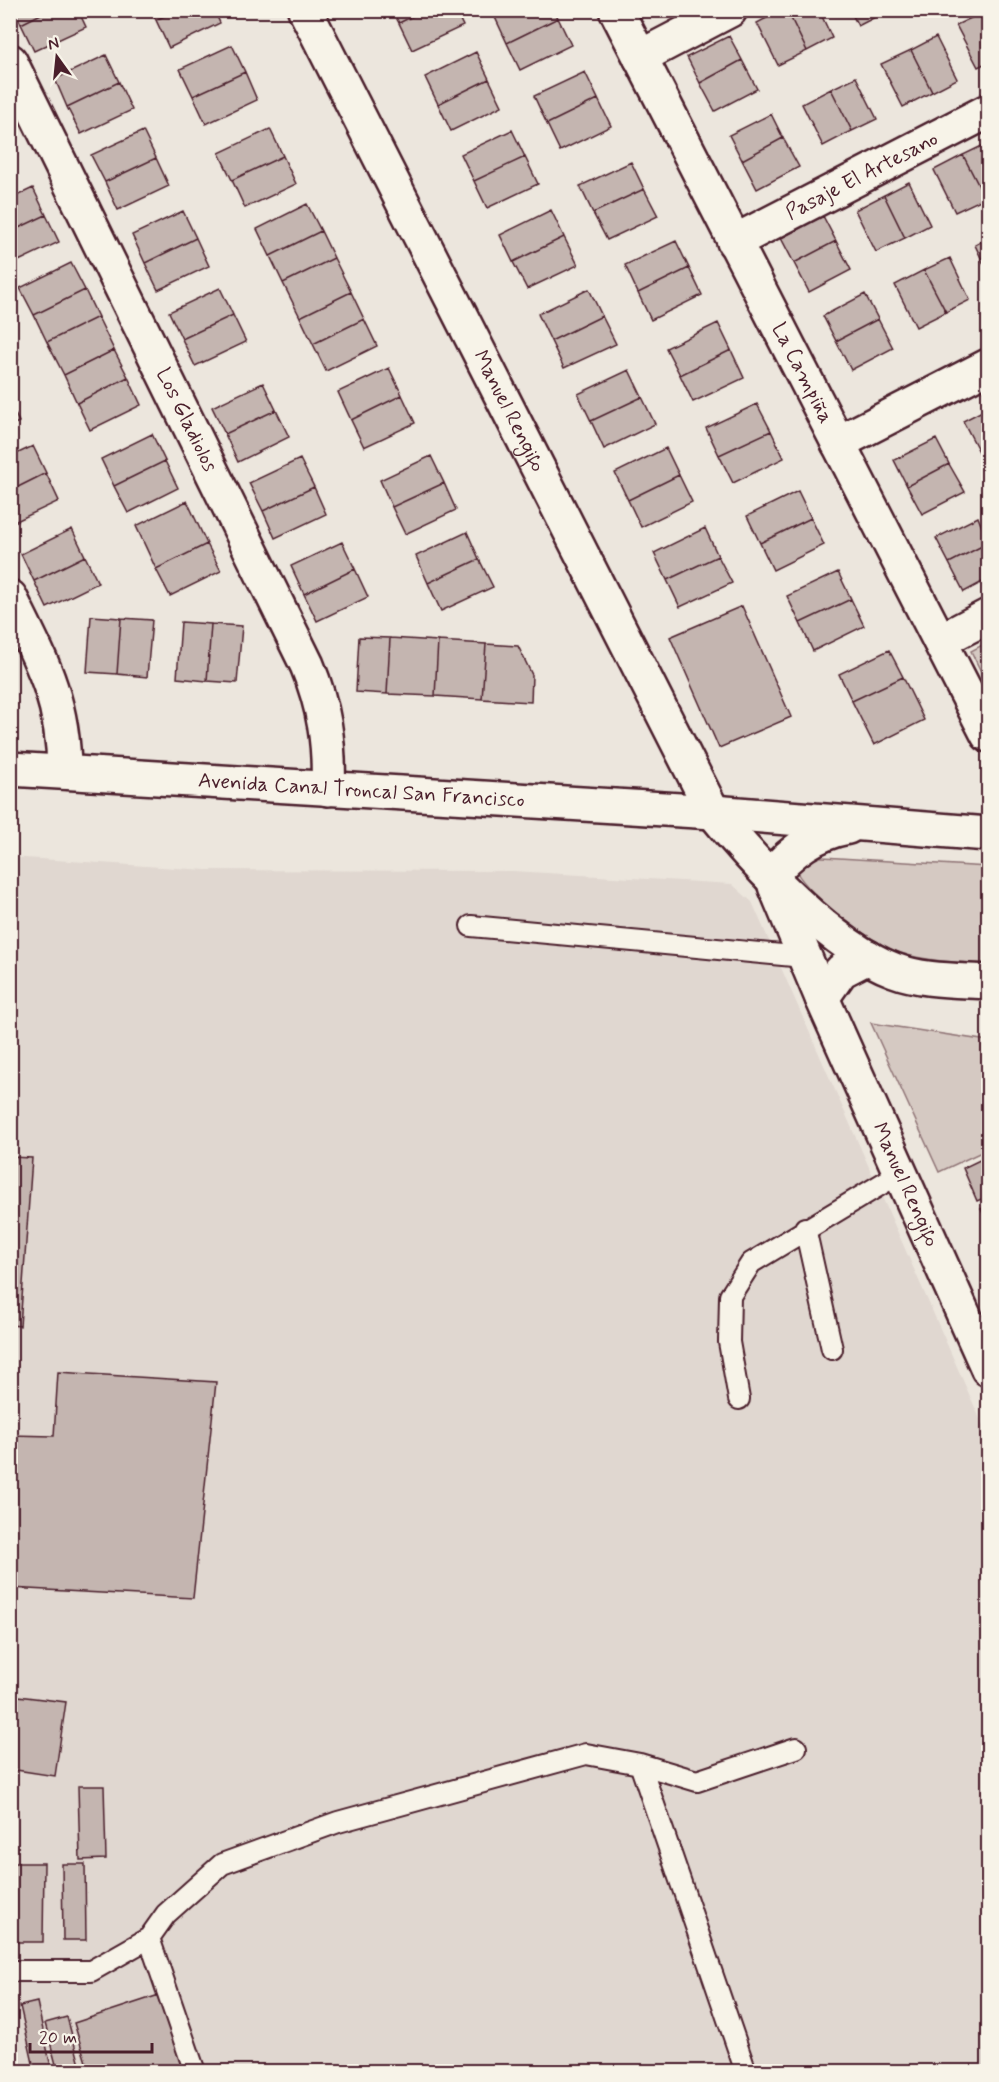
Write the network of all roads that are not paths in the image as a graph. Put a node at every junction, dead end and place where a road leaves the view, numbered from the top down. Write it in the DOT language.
graph roads {
  1 [pos="305,10"];
  2 [pos="616,10"];
  3 [pos="730,10"];
  4 [pos="640,57"];
  5 [pos="10,61"];
  6 [pos="988,111"];
  7 [pos="734,242"];
  8 [pos="988,366"];
  9 [pos="838,443"];
  10 [pos="10,597"];
  11 [pos="988,616"];
  12 [pos="940,641"];
  13 [pos="988,735"];
  14 [pos="10,769"];
  15 [pos="64,772"];
  16 [pos="328,789"];
  17 [pos="713,813"];
  18 [pos="863,824"];
  19 [pos="988,834"];
  20 [pos="770,876"];
  21 [pos="471,926"];
  22 [pos="804,957"];
  23 [pos="868,957"];
  24 [pos="988,982"];
  25 [pos="822,998"];
  26 [pos="900,1173"];
  27 [pos="805,1228"];
  28 [pos="832,1349"];
  29 [pos="988,1369"];
  30 [pos="739,1399"];
  31 [pos="796,1748"];
  32 [pos="640,1764"];
  33 [pos="149,1938"];
  34 [pos="10,1971"];
  35 [pos="195,2072"];
  36 [pos="746,2072"];
  1 -- 17 [label="street, Manuel Rengifo"];
  2 -- 4 [label="street, La Campiña"];
  3 -- 4 [label="street"];
  4 -- 7 [label="street, La Campiña"];
  5 -- 16 [label="street, Los Gladiolos"];
  6 -- 7 [label="street, Pasaje El Artesano"];
  7 -- 9 [label="street, La Campiña"];
  8 -- 9 [label="street"];
  9 -- 12 [label="street, La Campiña"];
  10 -- 15 [label="street"];
  11 -- 12 [label="street"];
  12 -- 13 [label="street, La Campiña"];
  14 -- 15 [label="street, Avenida Canal Troncal San Francisco"];
  15 -- 16 [label="street, Avenida Canal Troncal San Francisco"];
  16 -- 17 [label="street, Avenida Canal Troncal San Francisco"];
  17 -- 18 [label="street, Avenida Canal Troncal San Francisco"];
  17 -- 20 [label="street"];
  18 -- 19 [label="street, Avenida Canal Troncal San Francisco"];
  18 -- 20 [label="street"];
  20 -- 22 [label="street, Manuel Rengifo"];
  20 -- 23 [label="street"];
  21 -- 22 [label="lane"];
  22 -- 25 [label="street, Manuel Rengifo"];
  23 -- 24 [label="street"];
  23 -- 25 [label="street"];
  25 -- 26 [label="street, Manuel Rengifo"];
  26 -- 27 [label="lane"];
  26 -- 29 [label="street, Manuel Rengifo"];
  27 -- 28 [label="lane"];
  27 -- 30 [label="lane"];
  31 -- 32 [label="lane"];
  32 -- 33 [label="lane"];
  32 -- 36 [label="lane"];
  33 -- 34 [label="lane"];
  33 -- 35 [label="lane"];
}
